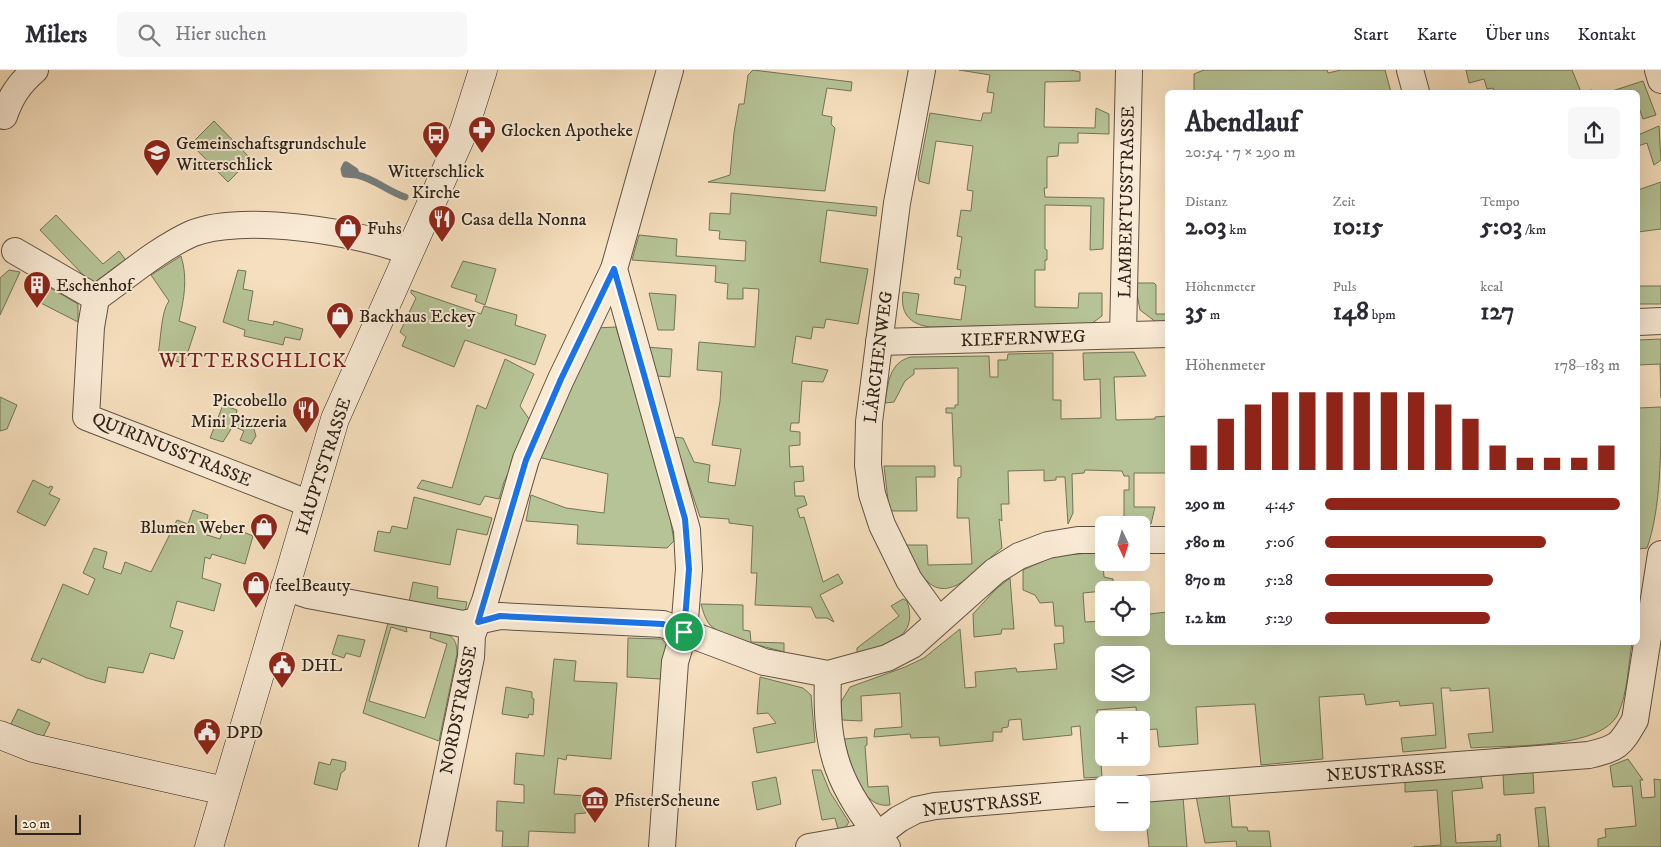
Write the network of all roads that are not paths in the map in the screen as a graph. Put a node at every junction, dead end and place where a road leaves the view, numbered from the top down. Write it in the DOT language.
graph roads {
  1 [pos="35,70"];
  2 [pos="483,70"];
  3 [pos="670,70"];
  4 [pos="1129,70"];
  5 [pos="1410,70"];
  6 [pos="1658,70"];
  7 [pos="925,73"];
  8 [pos="1661,80"];
  9 [pos="1415,90"];
  10 [pos="4,116"];
  11 [pos="15,251"];
  12 [pos="408,252"];
  13 [pos="614,269"];
  14 [pos="96,298"];
  15 [pos="1661,321"];
  16 [pos="1640,322"];
  17 [pos="1165,334"];
  18 [pos="1123,335"];
  19 [pos="879,342"];
  20 [pos="310,504"];
  21 [pos="1095,540"];
  22 [pos="1150,540"];
  23 [pos="1165,540"];
  24 [pos="1654,567"];
  25 [pos="284,587"];
  26 [pos="938,620"];
  27 [pos="478,622"];
  28 [pos="684,632"];
  29 [pos="828,674"];
  30 [pos="0,735"];
  31 [pos="1150,788"];
  32 [pos="225,791"];
  33 [pos="1095,793"];
  34 [pos="883,841"];
  35 [pos="210,847"];
  36 [pos="432,847"];
  37 [pos="662,847"];
  38 [pos="809,847"];
  1 -- 10 [label="street"];
  2 -- 12 [label="main road, HAUPTSTRASSE"];
  3 -- 13 [label="street, NORDSTRASSE"];
  4 -- 18 [label="street, LAMBERTUSSTRASSE"];
  5 -- 9 [label="street"];
  6 -- 8 [label="street"];
  7 -- 19 [label="street, LÄRCHENWEG"];
  11 -- 14 [label="street"];
  12 -- 14 [label="street"];
  12 -- 20 [label="main road, HAUPTSTRASSE"];
  13 -- 27 [label="street, NORDSTRASSE"];
  13 -- 28 [label="street"];
  14 -- 20 [label="street, QUIRINUSSTRASSE"];
  15 -- 16 [label="street"];
  17 -- 18 [label="street, KIEFERNWEG"];
  18 -- 19 [label="street, KIEFERNWEG"];
  19 -- 26 [label="street, LÄRCHENWEG"];
  20 -- 25 [label="main road, HAUPTSTRASSE"];
  21 -- 26 [label="street"];
  22 -- 23 [label="street"];
  24 -- 31 [label="street, NEUSTRASSE"];
  25 -- 27 [label="street"];
  25 -- 32 [label="main road, HAUPTSTRASSE"];
  26 -- 29 [label="street"];
  27 -- 28 [label="street"];
  27 -- 36 [label="street, NORDSTRASSE"];
  28 -- 29 [label="street"];
  28 -- 37 [label="street"];
  29 -- 34 [label="street"];
  30 -- 32 [label="main road"];
  32 -- 35 [label="main road, HAUPTSTRASSE"];
  33 -- 34 [label="street, NEUSTRASSE"];
  34 -- 38 [label="street, NEUSTRASSE"];
}
